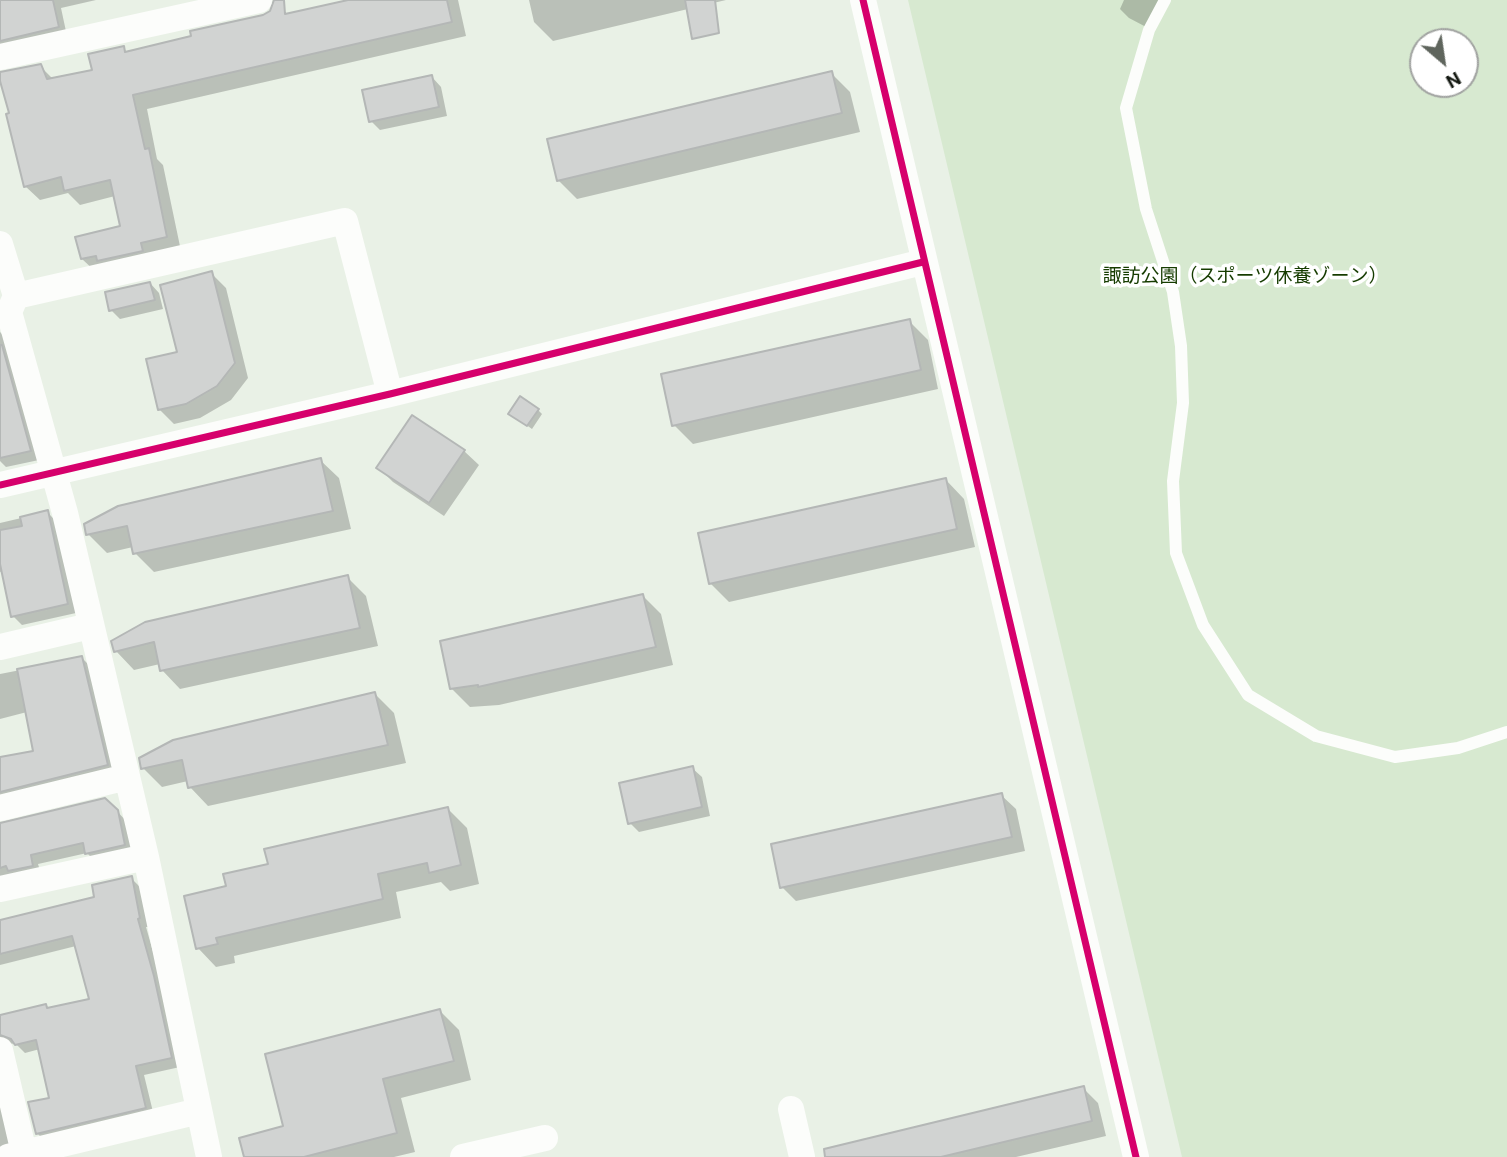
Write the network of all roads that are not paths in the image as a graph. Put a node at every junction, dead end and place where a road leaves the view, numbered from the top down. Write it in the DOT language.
graph roads {
  1 [pos="259,0"];
  2 [pos="863,0"];
  3 [pos="1166,0"];
  4 [pos="0,57"];
  5 [pos="0,244"];
  6 [pos="923,262"];
  7 [pos="9,308"];
  8 [pos="390,394"];
  9 [pos="54,474"];
  10 [pos="0,485"];
  11 [pos="90,626"];
  12 [pos="0,647"];
  13 [pos="1507,733"];
  14 [pos="127,777"];
  15 [pos="0,808"];
  16 [pos="146,857"];
  17 [pos="0,889"];
  18 [pos="0,1050"];
  19 [pos="791,1109"];
  20 [pos="199,1111"];
  21 [pos="545,1138"];
  22 [pos="16,1155"];
  23 [pos="209,1157"];
  24 [pos="463,1157"];
  25 [pos="802,1157"];
  26 [pos="1136,1157"];
  1 -- 4 [label="street"];
  2 -- 6 [label="street"];
  3 -- 13 [label="lane"];
  5 -- 7 [label="street"];
  6 -- 8 [label="street"];
  6 -- 26 [label="street"];
  7 -- 8 [label="street"];
  7 -- 9 [label="street"];
  8 -- 9 [label="street"];
  9 -- 10 [label="street"];
  9 -- 11 [label="street"];
  11 -- 12 [label="street"];
  11 -- 14 [label="street"];
  14 -- 15 [label="street"];
  14 -- 16 [label="street"];
  16 -- 17 [label="street"];
  16 -- 20 [label="street"];
  18 -- 22 [label="street"];
  19 -- 25 [label="street"];
  20 -- 22 [label="street"];
  20 -- 23 [label="street"];
  21 -- 24 [label="street"];
}
